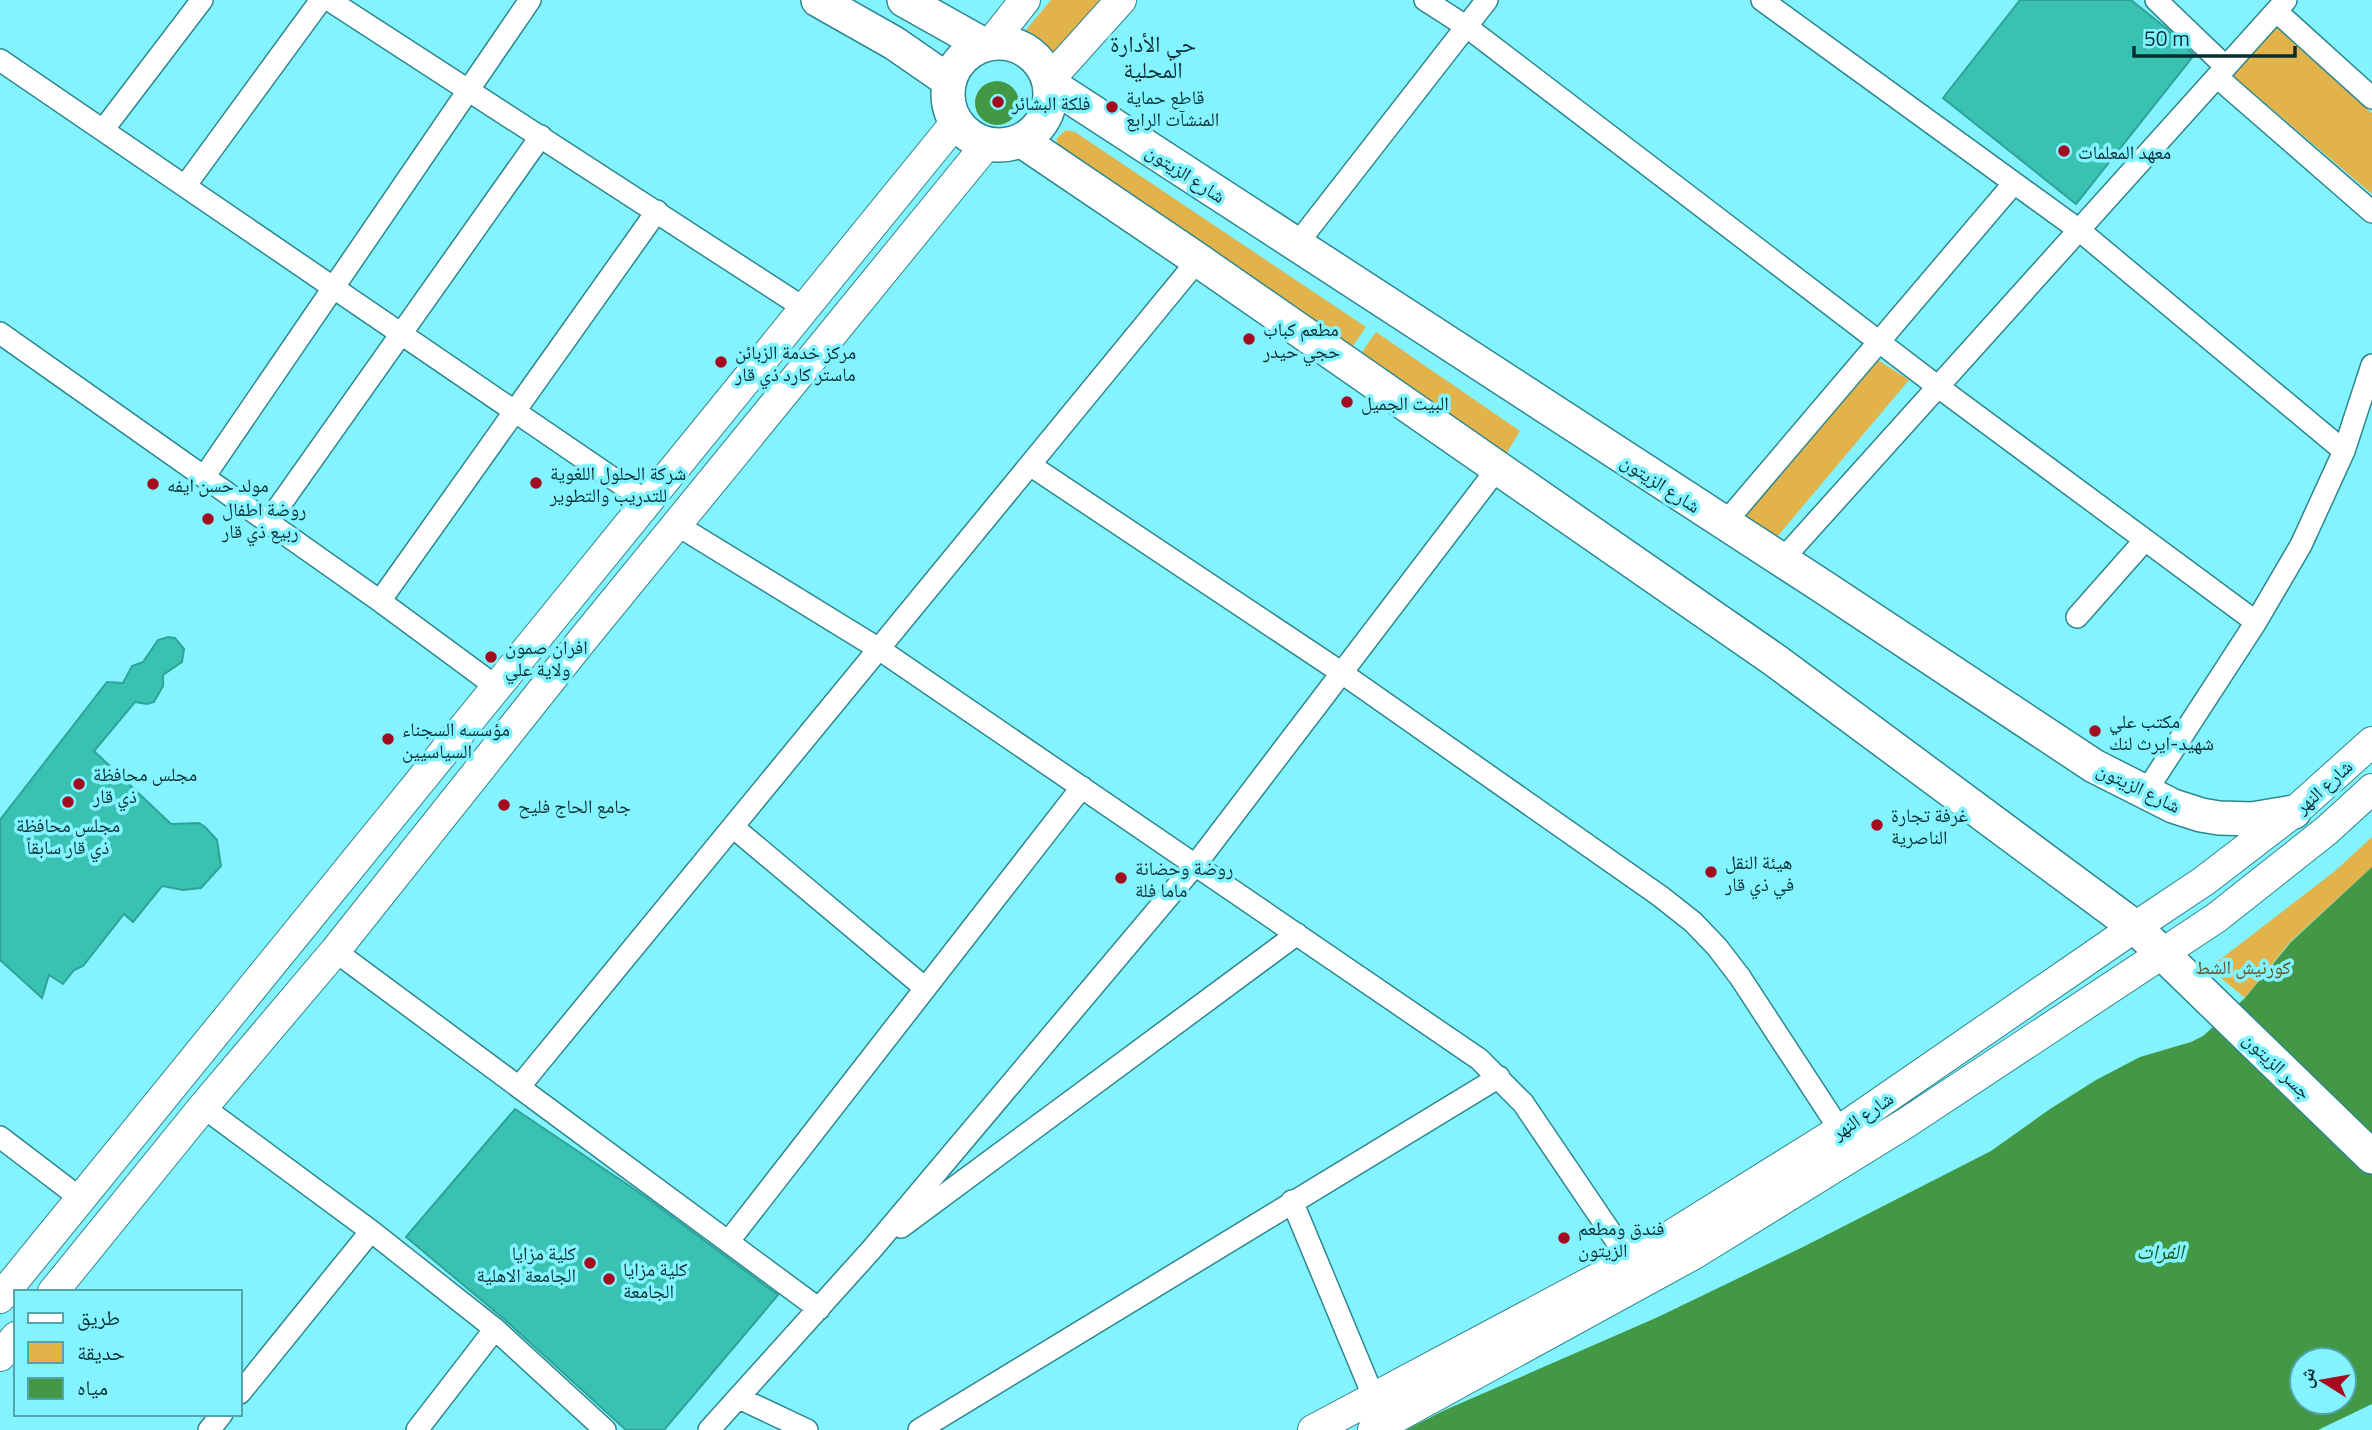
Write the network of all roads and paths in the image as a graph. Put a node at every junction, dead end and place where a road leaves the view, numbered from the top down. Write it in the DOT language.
graph roads {
  1 [pos="202,0"];
  2 [pos="321,0"];
  3 [pos="329,0"];
  4 [pos="530,0"];
  5 [pos="818,0"];
  6 [pos="904,0"];
  7 [pos="1025,0"];
  8 [pos="1121,0"];
  9 [pos="1425,0"];
  10 [pos="1487,0"];
  11 [pos="1762,0"];
  12 [pos="2155,0"];
  13 [pos="2281,6"];
  14 [pos="1467,27"];
  15 [pos="987,44"];
  16 [pos="0,60"];
  17 [pos="2221,72"];
  18 [pos="949,81"];
  19 [pos="1049,82"];
  20 [pos="469,90"];
  21 [pos="2372,98"];
  22 [pos="956,122"];
  23 [pos="103,131"];
  24 [pos="541,136"];
  25 [pos="1021,141"];
  26 [pos="987,144"];
  27 [pos="2014,183"];
  28 [pos="185,186"];
  29 [pos="657,211"];
  30 [pos="2372,212"];
  31 [pos="2078,230"];
  32 [pos="1297,244"];
  33 [pos="1198,260"];
  34 [pos="334,287"];
  35 [pos="804,308"];
  36 [pos="0,333"];
  37 [pos="402,334"];
  38 [pos="1878,341"];
  39 [pos="2372,365"];
  40 [pos="1937,386"];
  41 [pos="515,411"];
  42 [pos="2344,451"];
  43 [pos="1030,465"];
  44 [pos="1497,469"];
  45 [pos="204,477"];
  46 [pos="646,501"];
  47 [pos="268,522"];
  48 [pos="1724,524"];
  49 [pos="677,525"];
  50 [pos="2145,540"];
  51 [pos="1781,561"];
  52 [pos="380,601"];
  53 [pos="2077,617"];
  54 [pos="551,618"];
  55 [pos="2256,622"];
  56 [pos="580,643"];
  57 [pos="879,649"];
  58 [pos="1342,673"];
  59 [pos="498,688"];
  60 [pos="2372,742"];
  61 [pos="1082,788"];
  62 [pos="2372,789"];
  63 [pos="2145,793"];
  64 [pos="2294,812"];
  65 [pos="733,827"];
  66 [pos="1196,864"];
  67 [pos="2135,926"];
  68 [pos="1297,934"];
  69 [pos="335,951"];
  70 [pos="2173,963"];
  71 [pos="925,988"];
  72 [pos="1499,1077"];
  73 [pos="519,1087"];
  74 [pos="203,1107"];
  75 [pos="1840,1130"];
  76 [pos="0,1138"];
  77 [pos="2372,1157"];
  78 [pos="80,1198"];
  79 [pos="1292,1202"];
  80 [pos="371,1231"];
  81 [pos="728,1242"];
  82 [pos="872,1250"];
  83 [pos="1630,1261"];
  84 [pos="54,1290"];
  85 [pos="8,1293"];
  86 [pos="819,1309"];
  87 [pos="495,1329"];
  88 [pos="14,1339"];
  89 [pos="0,1356"];
  90 [pos="242,1391"];
  91 [pos="739,1398"];
  92 [pos="1374,1398"];
  93 [pos="220,1416"];
  94 [pos="209,1430"];
  95 [pos="417,1430"];
  96 [pos="605,1430"];
  97 [pos="709,1430"];
  98 [pos="807,1430"];
  99 [pos="919,1430"];
  100 [pos="1313,1430"];
  101 [pos="1373,1430"];
  1 -- 23 [label="street"];
  2 -- 28 [label="street"];
  3 -- 20 [label="street"];
  4 -- 20 [label="street"];
  5 -- 18 [label="main road"];
  6 -- 15 [label="main road"];
  7 -- 15 [label="main road"];
  8 -- 19 [label="main road"];
  9 -- 14 [label="street"];
  10 -- 14 [label="street"];
  11 -- 27 [label="street"];
  12 -- 17 [label="street"];
  13 -- 17 [label="street"];
  13 -- 21 [label="street"];
  14 -- 32 [label="street"];
  14 -- 38 [label="street"];
  15 -- 18 [label="main road"];
  15 -- 19 [label="main road"];
  16 -- 23 [label="street"];
  17 -- 30 [label="street"];
  17 -- 31 [label="street"];
  18 -- 22 [label="main road"];
  19 -- 25 [label="main road"];
  19 -- 32 [label="main road, شارع الزيتون"];
  20 -- 24 [label="street"];
  20 -- 34 [label="street"];
  22 -- 26 [label="main road"];
  22 -- 35 [label="main road"];
  23 -- 28 [label="street"];
  24 -- 29 [label="street"];
  24 -- 37 [label="street"];
  25 -- 26 [label="main road"];
  25 -- 33 [label="main road"];
  26 -- 49 [label="main road"];
  27 -- 31 [label="street"];
  27 -- 38 [label="street"];
  28 -- 34 [label="street"];
  29 -- 35 [label="street"];
  29 -- 41 [label="street"];
  31 -- 40 [label="street"];
  31 -- 42 [label="street"];
  32 -- 48 [label="main road, شارع الزيتون"];
  33 -- 43 [label="street"];
  33 -- 44 [label="main road"];
  34 -- 37 [label="street"];
  34 -- 45 [label="street"];
  35 -- 46 [label="main road"];
  36 -- 45 [label="street"];
  37 -- 41 [label="street"];
  37 -- 47 [label="street"];
  38 -- 40 [label="street"];
  38 -- 48 [label="street"];
  39 -- 42 [label="street"];
  40 -- 50 [label="street"];
  40 -- 51 [label="street"];
  41 -- 46 [label="street"];
  41 -- 52 [label="street"];
  42 -- 55 [label="street"];
  43 -- 57 [label="street"];
  43 -- 58 [label="street"];
  44 -- 58 [label="street"];
  44 -- 67 [label="main road"];
  45 -- 47 [label="street"];
  46 -- 54 [label="main road"];
  47 -- 52 [label="street"];
  48 -- 51 [label="main road, شارع الزيتون"];
  49 -- 56 [label="main road"];
  49 -- 57 [label="street"];
  50 -- 53 [label="street"];
  50 -- 55 [label="street"];
  51 -- 63 [label="main road, شارع الزيتون"];
  52 -- 59 [label="street"];
  54 -- 56 [label="main road"];
  54 -- 59 [label="main road"];
  55 -- 63 [label="street"];
  56 -- 69 [label="main road"];
  57 -- 61 [label="street"];
  57 -- 65 [label="street"];
  58 -- 66 [label="street"];
  58 -- 75 [label="street"];
  59 -- 78 [label="main road"];
  60 -- 64 [label="main road, شارع النهر"];
  61 -- 66 [label="street"];
  61 -- 71 [label="street"];
  62 -- 70 [label="main road, شارع النهر"];
  63 -- 64 [label="main road, شارع الزيتون"];
  64 -- 67 [label="main road, شارع النهر"];
  65 -- 71 [label="street"];
  65 -- 73 [label="street"];
  66 -- 68 [label="street"];
  66 -- 82 [label="street"];
  67 -- 70 [label="main road"];
  67 -- 75 [label="main road, شارع النهر"];
  68 -- 72 [label="street"];
  68 -- 82 [label="street"];
  69 -- 73 [label="street"];
  69 -- 74 [label="main road"];
  70 -- 77 [label="main road, جسر الزيتون"];
  70 -- 101 [label="main road, شارع النهر"];
  71 -- 81 [label="street"];
  72 -- 79 [label="street"];
  72 -- 83 [label="street"];
  73 -- 81 [label="street"];
  74 -- 80 [label="street"];
  74 -- 84 [label="main road"];
  75 -- 83 [label="main road, شارع النهر"];
  76 -- 78 [label="street"];
  78 -- 85 [label="main road"];
  79 -- 92 [label="street"];
  79 -- 99 [label="street"];
  80 -- 87 [label="street"];
  80 -- 90 [label="street"];
  81 -- 86 [label="street"];
  82 -- 86 [label="street"];
  83 -- 92 [label="main road, شارع النهر"];
  86 -- 91 [label="street"];
  87 -- 95 [label="street"];
  87 -- 96 [label="street"];
  88 -- 89 [label="main road"];
  91 -- 97 [label="street"];
  91 -- 98 [label="street"];
  92 -- 100 [label="main road, شارع النهر"];
  93 -- 94 [label="street"];
}
